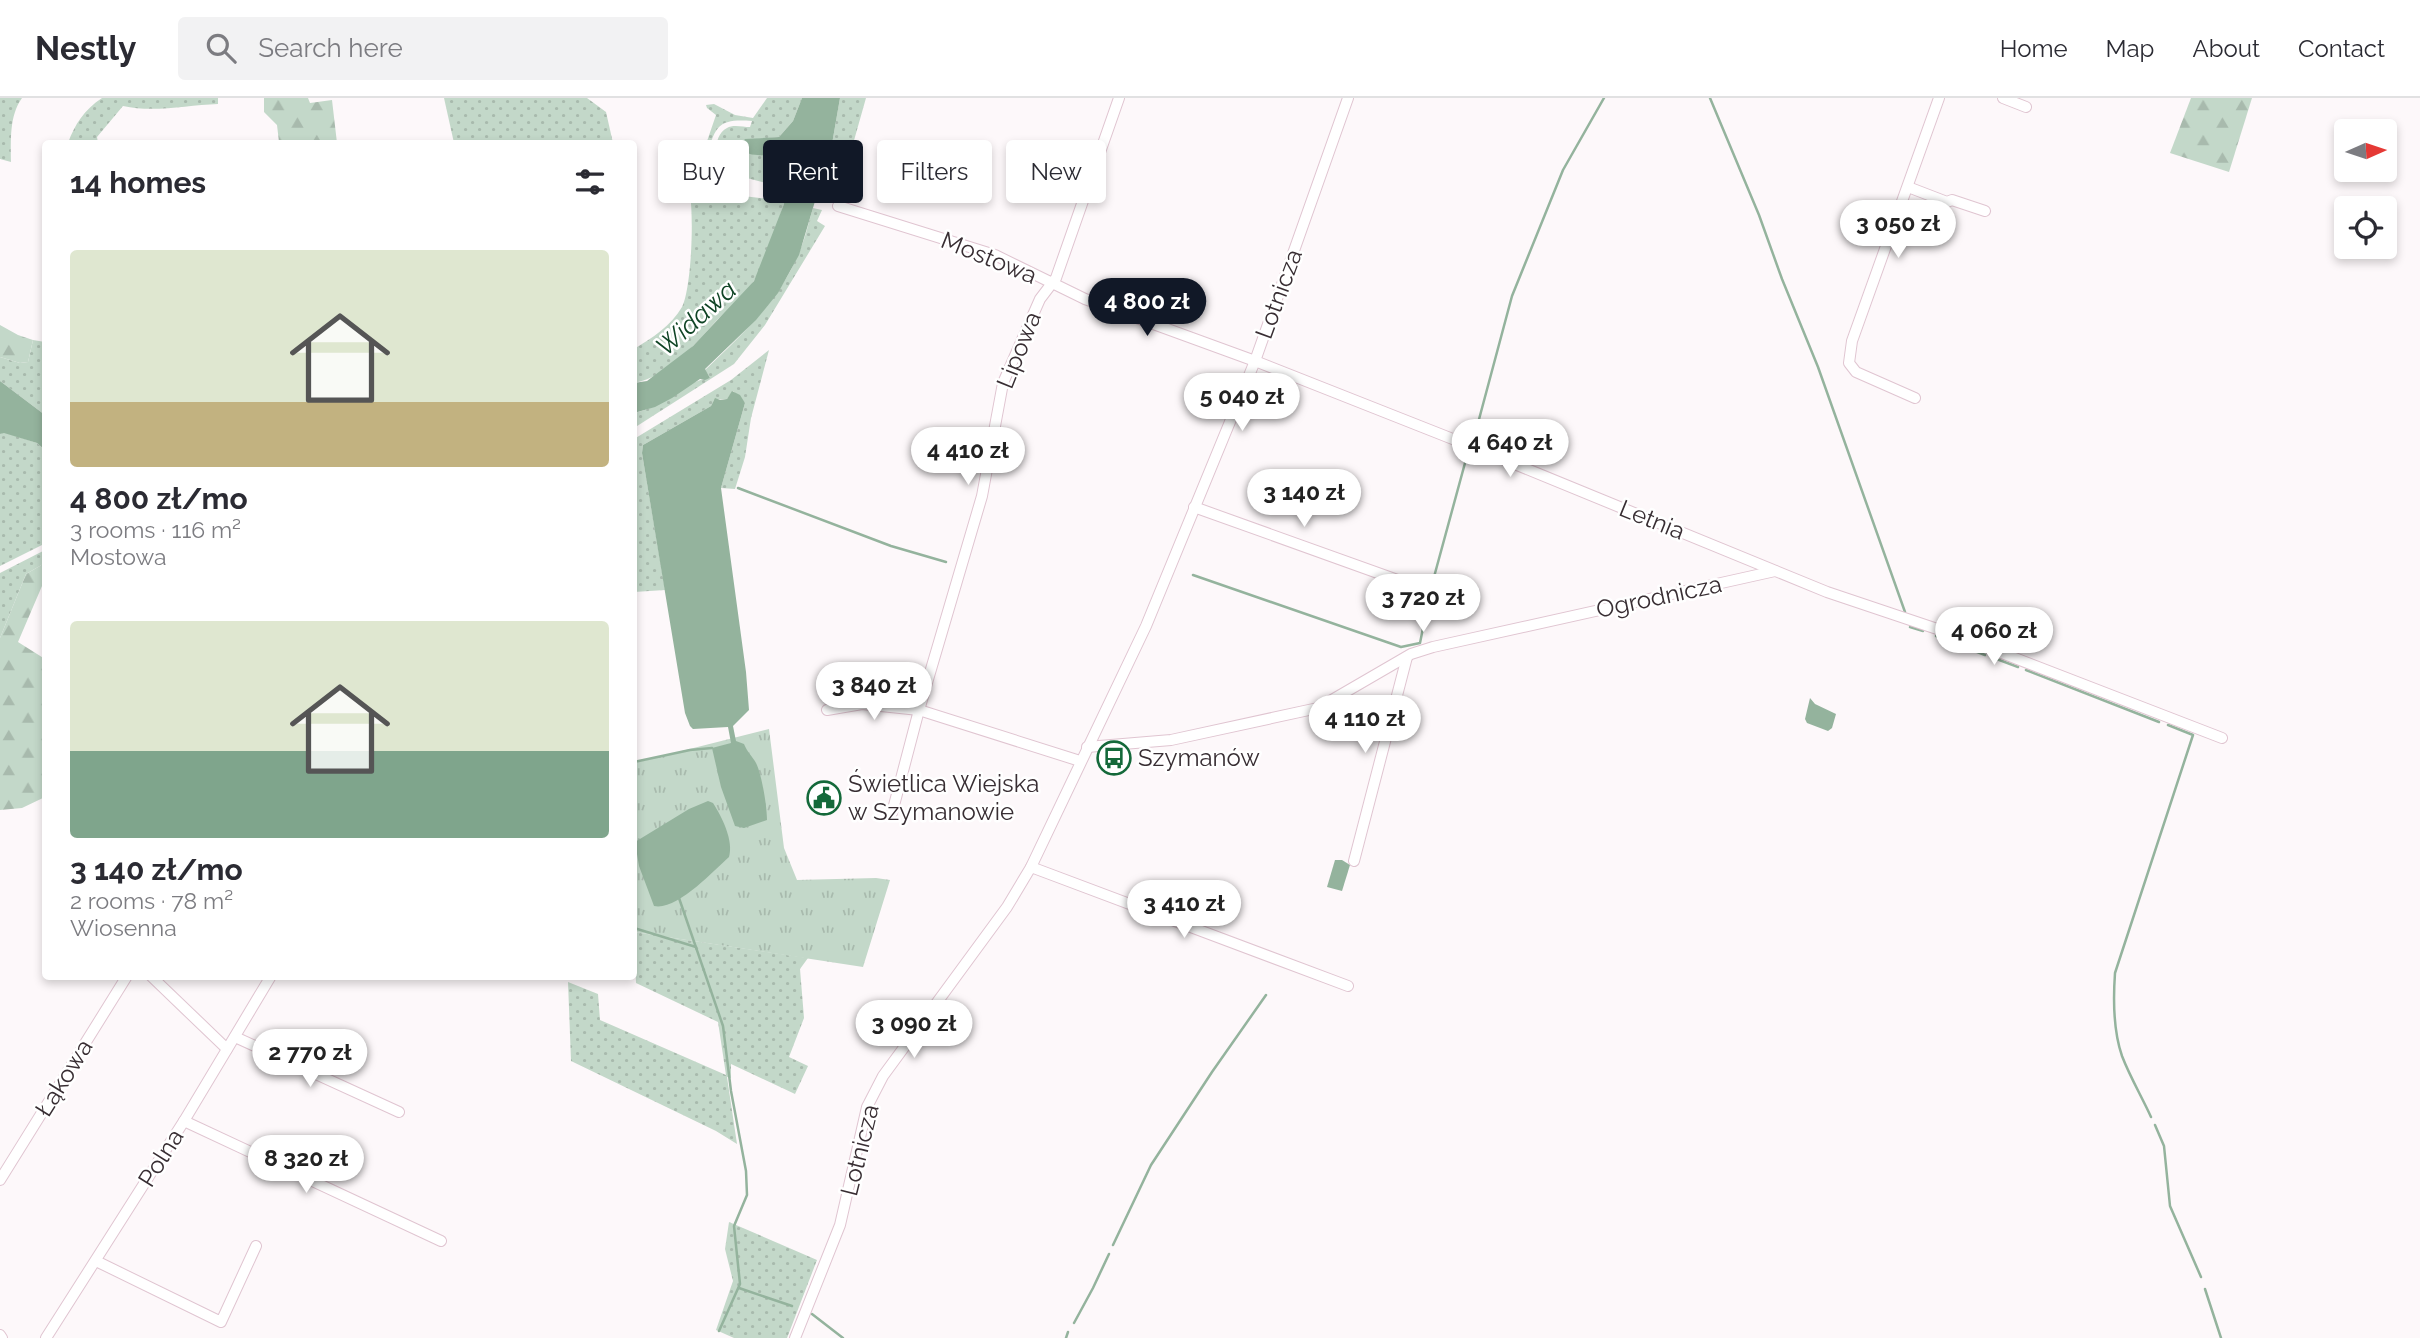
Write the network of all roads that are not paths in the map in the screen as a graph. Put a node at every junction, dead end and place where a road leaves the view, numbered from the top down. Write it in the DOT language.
graph roads {
  1 [pos="1119,98"];
  2 [pos="1348,98"];
  3 [pos="1939,98"];
  4 [pos="2003,98"];
  5 [pos="2026,107"];
  6 [pos="1908,187"];
  7 [pos="838,206"];
  8 [pos="1985,211"];
  9 [pos="1051,284"];
  10 [pos="1255,362"];
  11 [pos="1916,398"];
  12 [pos="1194,507"];
  13 [pos="1775,571"];
  14 [pos="1404,582"];
  15 [pos="1407,657"];
  16 [pos="827,710"];
  17 [pos="919,710"];
  18 [pos="2222,737"];
  19 [pos="1083,754"];
  20 [pos="891,813"];
  21 [pos="1354,861"];
  22 [pos="1031,867"];
  23 [pos="125,980"];
  24 [pos="155,980"];
  25 [pos="269,980"];
  26 [pos="1348,986"];
  27 [pos="235,1037"];
  28 [pos="227,1049"];
  29 [pos="399,1112"];
  30 [pos="184,1121"];
  31 [pos="0,1180"];
  32 [pos="441,1241"];
  33 [pos="256,1246"];
  34 [pos="96,1261"];
  35 [pos="47,1338"];
  36 [pos="795,1338"];
  1 -- 9 [label="street, Lipowa"];
  2 -- 10 [label="street, Lotnicza"];
  3 -- 6 [label="street"];
  4 -- 5 [label="street"];
  6 -- 8 [label="street"];
  6 -- 11 [label="street"];
  7 -- 9 [label="street, Mostowa"];
  9 -- 10 [label="street, Mostowa"];
  9 -- 17 [label="street, Lipowa"];
  10 -- 12 [label="street, Lotnicza"];
  10 -- 13 [label="street, Letnia"];
  12 -- 14 [label="street"];
  12 -- 19 [label="street, Lotnicza"];
  13 -- 15 [label="street, Ogrodnicza"];
  13 -- 18 [label="street"];
  15 -- 19 [label="street, Ogrodnicza"];
  15 -- 21 [label="street"];
  16 -- 17 [label="street, Ogrodnicza"];
  17 -- 19 [label="street, Ogrodnicza"];
  17 -- 20 [label="street, Lipowa"];
  19 -- 22 [label="street, Lotnicza"];
  22 -- 26 [label="street"];
  22 -- 36 [label="street, Lotnicza"];
  23 -- 31 [label="street, Łąkowa"];
  24 -- 28 [label="street"];
  25 -- 27 [label="street, Polna"];
  27 -- 28 [label="street, Polna"];
  27 -- 29 [label="street"];
  28 -- 30 [label="street, Polna"];
  30 -- 32 [label="street"];
  30 -- 34 [label="street, Polna"];
  33 -- 34 [label="street"];
  34 -- 35 [label="street, Polna"];
}
